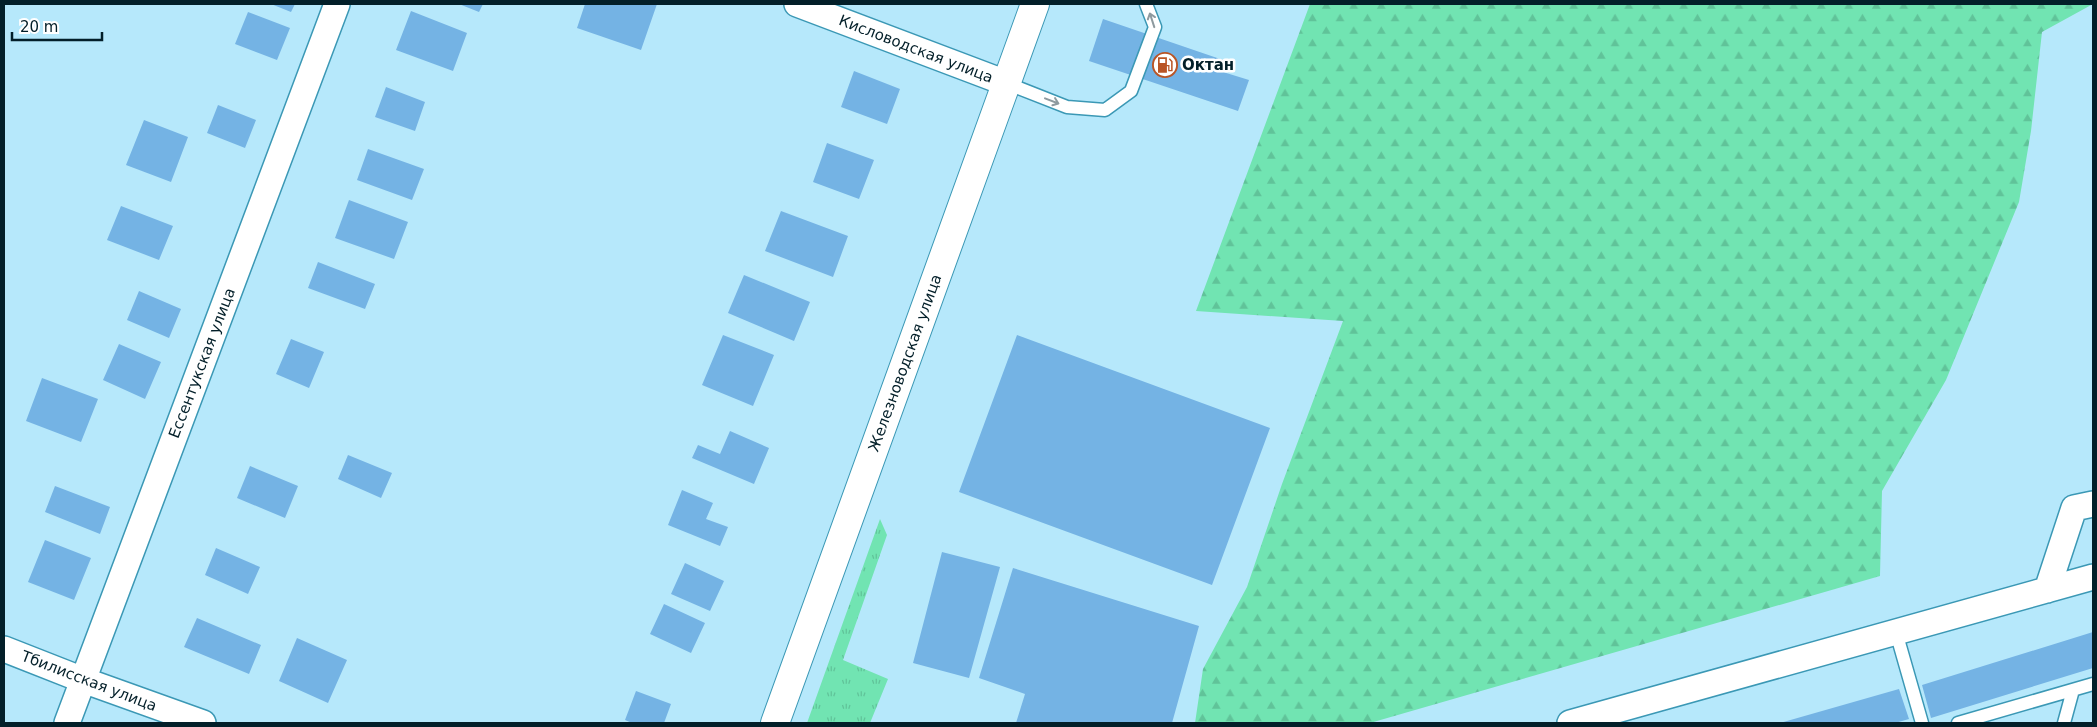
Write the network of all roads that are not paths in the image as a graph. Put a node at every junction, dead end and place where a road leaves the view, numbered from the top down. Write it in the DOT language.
graph roads {
  1 [pos="337,4"];
  2 [pos="797,4"];
  3 [pos="1035,4"];
  4 [pos="1146,4"];
  5 [pos="1006,83"];
  6 [pos="2093,504"];
  7 [pos="2093,577"];
  8 [pos="2046,590"];
  9 [pos="1896,632"];
  10 [pos="4,649"];
  11 [pos="83,680"];
  12 [pos="2093,684"];
  13 [pos="2073,690"];
  14 [pos="67,723"];
  15 [pos="203,723"];
  16 [pos="775,723"];
  17 [pos="1570,723"];
  18 [pos="1922,723"];
  19 [pos="1958,723"];
  20 [pos="2064,723"];
  1 -- 11 [label="street, Ессентукская улица"];
  2 -- 5 [label="street, Кисловодская улица"];
  3 -- 5 [label="main road, Железноводская улица"];
  5 -- 4 [label="lane, one-way"];
  5 -- 16 [label="main road, Железноводская улица"];
  6 -- 8 [label="street"];
  7 -- 8 [label="street"];
  8 -- 9 [label="street"];
  9 -- 17 [label="street"];
  9 -- 18 [label="lane"];
  10 -- 11 [label="street, Тбилисская улица"];
  11 -- 14 [label="street, Ессентукская улица"];
  11 -- 15 [label="street, Тбилисская улица"];
  12 -- 13 [label="lane"];
  13 -- 19 [label="lane"];
  13 -- 20 [label="lane"];
}
